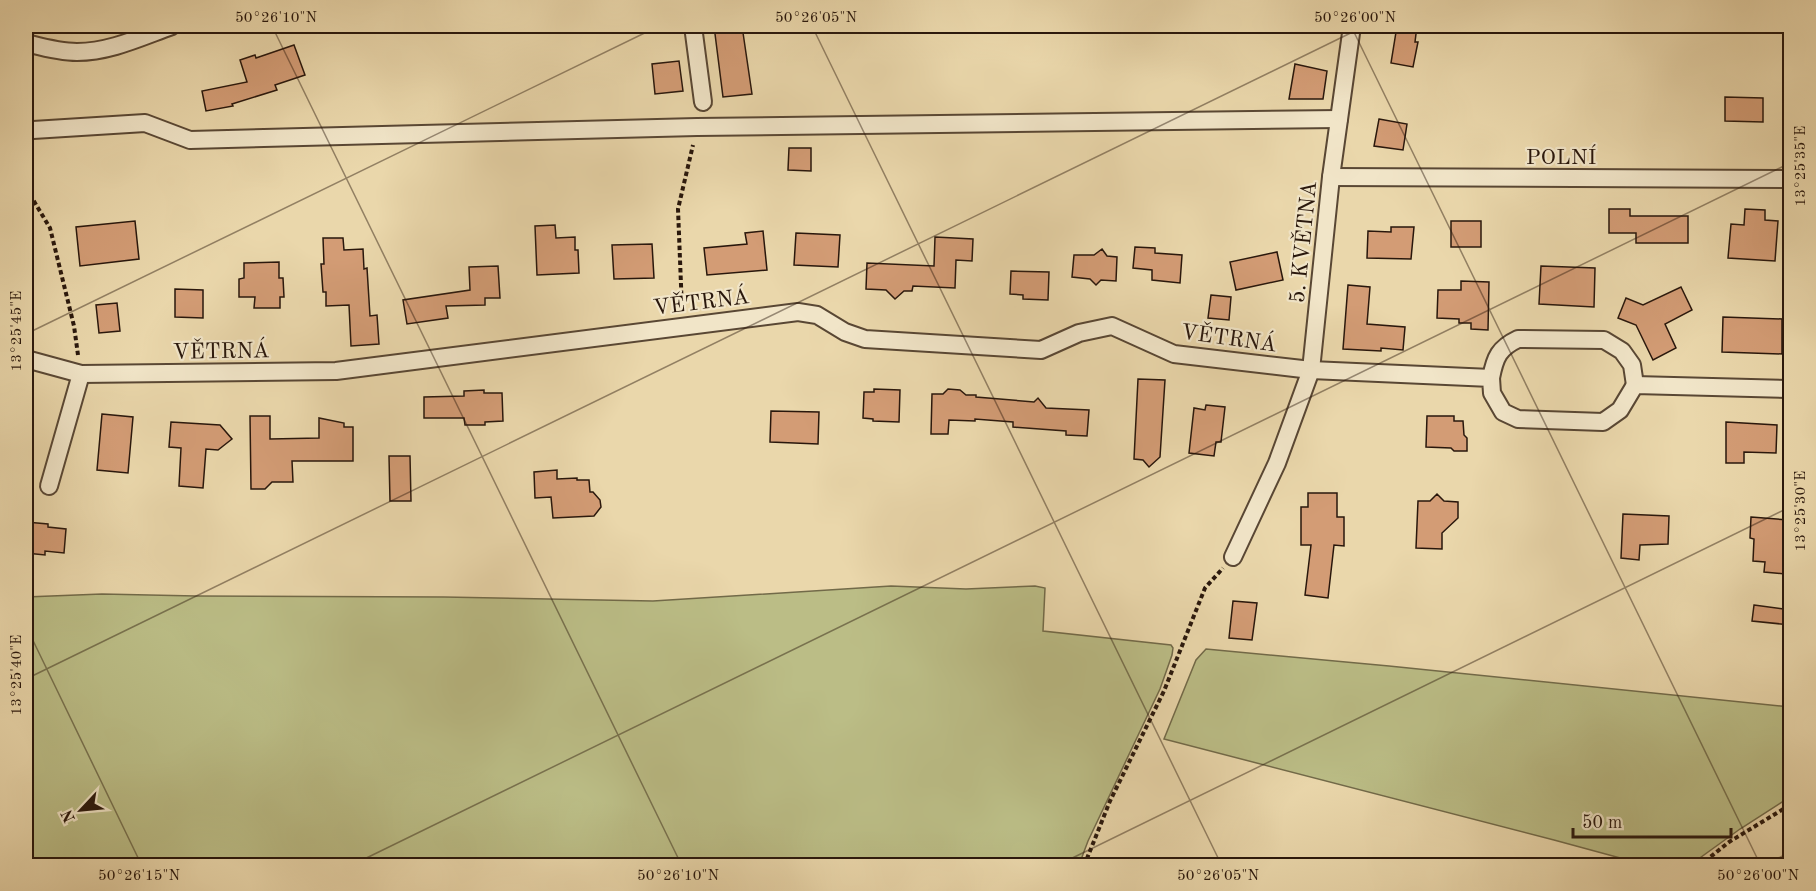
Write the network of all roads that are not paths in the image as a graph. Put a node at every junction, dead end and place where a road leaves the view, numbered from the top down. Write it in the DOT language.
graph roads {
  1 [pos="172,26"];
  2 [pos="693,26"];
  3 [pos="1352,26"];
  4 [pos="26,43"];
  5 [pos="702,102"];
  6 [pos="1339,119"];
  7 [pos="33,130"];
  8 [pos="1331,177"];
  9 [pos="1791,180"];
  10 [pos="26,359"];
  11 [pos="1311,370"];
  12 [pos="81,374"];
  13 [pos="1491,378"];
  14 [pos="1635,385"];
  15 [pos="1791,389"];
  16 [pos="49,486"];
  17 [pos="1233,557"];
  1 -- 4 [label="street"];
  2 -- 5 [label="street"];
  3 -- 6 [label="street, 5. KVĚTNA"];
  6 -- 7 [label="street"];
  6 -- 8 [label="street, 5. KVĚTNA"];
  8 -- 9 [label="street, POLNÍ"];
  8 -- 11 [label="street, 5. KVĚTNA"];
  10 -- 12 [label="street, VĚTRNÁ"];
  11 -- 12 [label="street, VĚTRNÁ"];
  11 -- 13 [label="street"];
  11 -- 17 [label="street, 5. KVĚTNA"];
  12 -- 16 [label="street"];
  13 -- 14 [label="street"];
  13 -- 14 [label="street"];
  14 -- 15 [label="street"];
}
